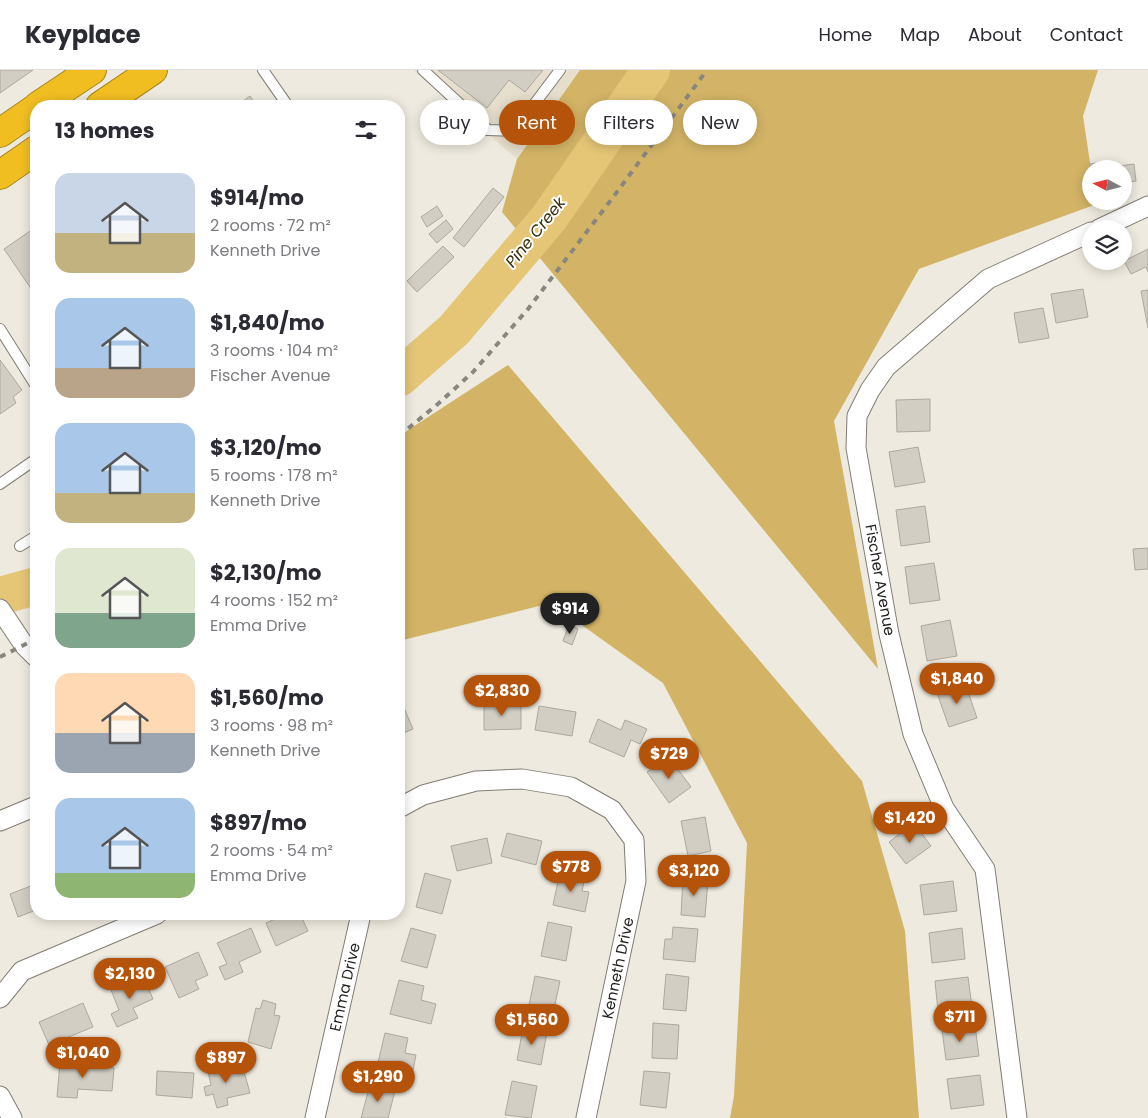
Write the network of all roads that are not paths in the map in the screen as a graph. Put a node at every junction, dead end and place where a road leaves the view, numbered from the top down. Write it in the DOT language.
graph roads {
  1 [pos="92,70"];
  2 [pos="153,70"];
  3 [pos="263,70"];
  4 [pos="423,70"];
  5 [pos="560,70"];
  6 [pos="47,100"];
  7 [pos="109,100"];
  8 [pos="284,100"];
  9 [pos="30,112"];
  10 [pos="0,132"];
  11 [pos="30,154"];
  12 [pos="0,175"];
  13 [pos="1148,206"];
  14 [pos="1118,220"];
  15 [pos="1082,236"];
  16 [pos="0,328"];
  17 [pos="30,376"];
  18 [pos="30,463"];
  19 [pos="0,484"];
  20 [pos="30,540"];
  21 [pos="20,546"];
  22 [pos="5,616"];
  23 [pos="30,651"];
  24 [pos="405,805"];
  25 [pos="30,808"];
  26 [pos="0,821"];
  27 [pos="143,920"];
  28 [pos="360,920"];
  29 [pos="0,998"];
  30 [pos="0,1096"];
  31 [pos="12,1118"];
  32 [pos="315,1118"];
  33 [pos="586,1118"];
  34 [pos="1017,1118"];
  1 -- 6 [label="highway"];
  2 -- 7 [label="highway"];
  3 -- 8 [label="lane"];
  4 -- 5 [label="lane"];
  9 -- 10 [label="highway"];
  11 -- 12 [label="highway"];
  13 -- 14 [label="street"];
  15 -- 34 [label="street, Fischer Avenue"];
  16 -- 17 [label="lane"];
  18 -- 19 [label="lane"];
  20 -- 21 [label="lane"];
  22 -- 23 [label="street"];
  24 -- 33 [label="street, Kenneth Drive"];
  25 -- 26 [label="street"];
  27 -- 29 [label="street"];
  28 -- 32 [label="street, Emma Drive"];
  30 -- 31 [label="street"];
}
